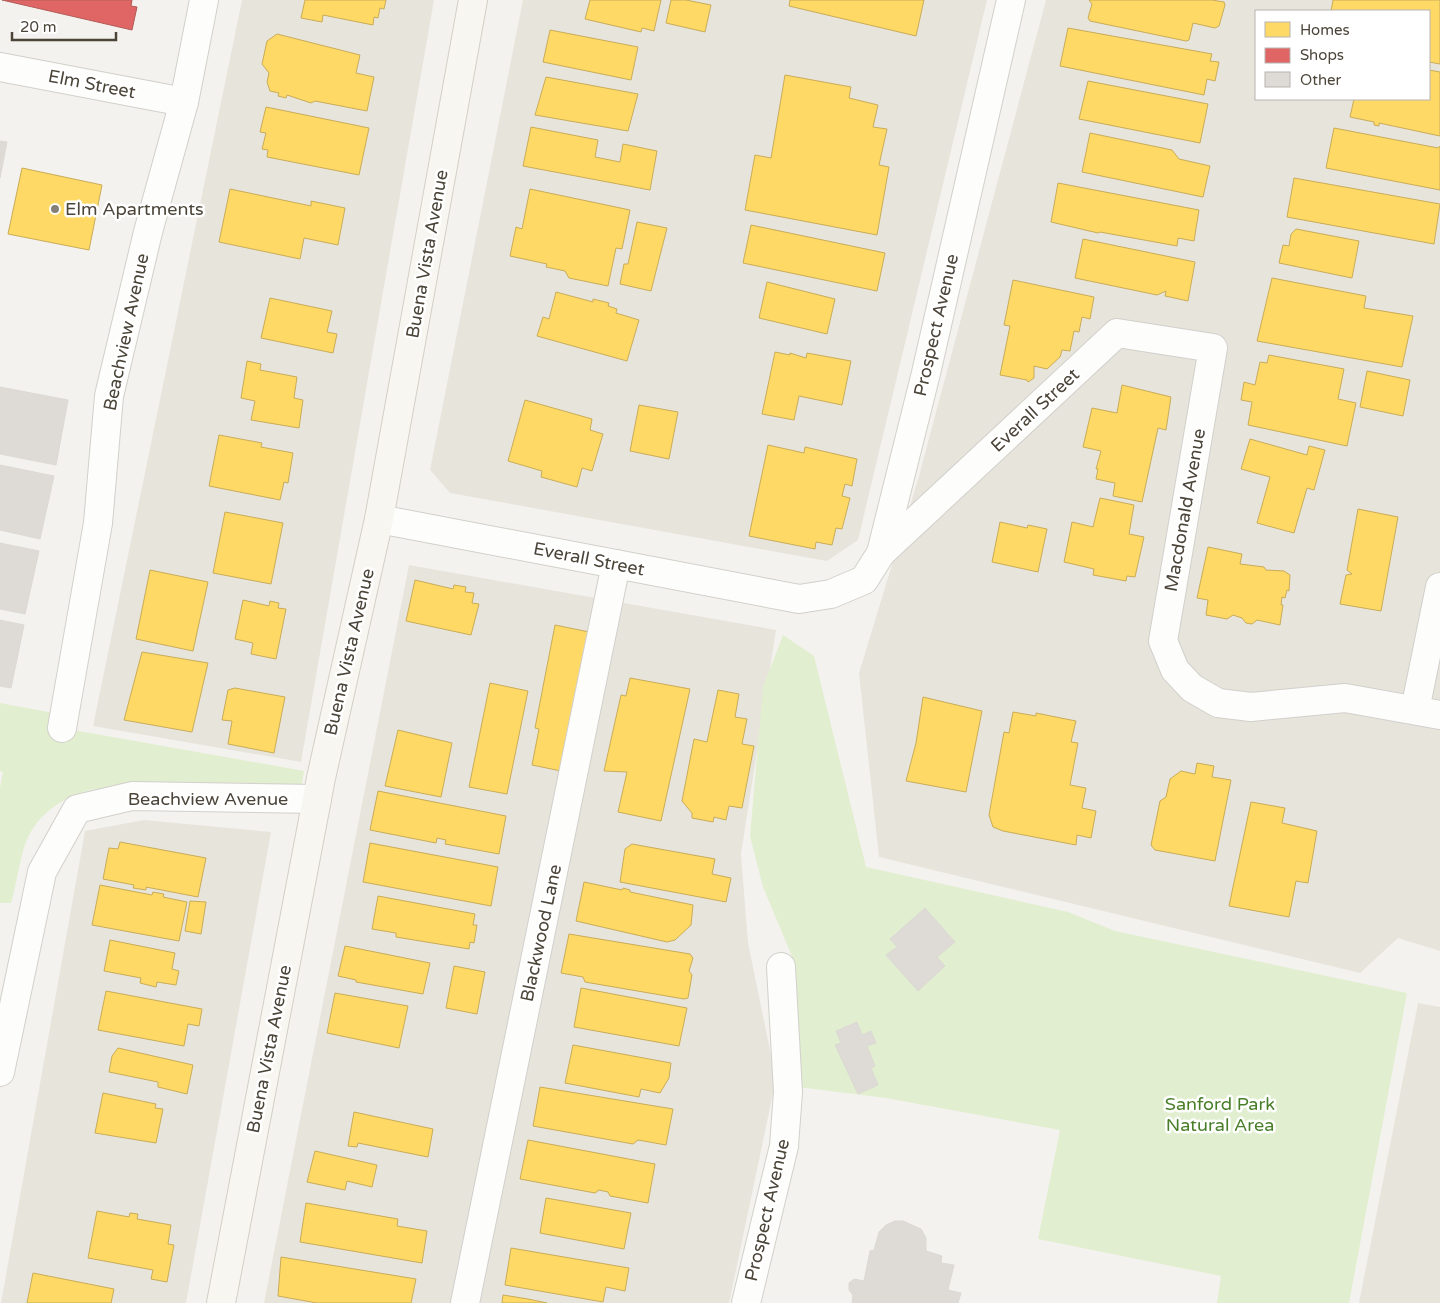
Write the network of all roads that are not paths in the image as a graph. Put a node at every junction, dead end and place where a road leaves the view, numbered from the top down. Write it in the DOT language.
graph roads {
  1 [pos="204,0"];
  2 [pos="473,0"];
  3 [pos="1011,0"];
  4 [pos="0,67"];
  5 [pos="184,102"];
  6 [pos="1213,348"];
  7 [pos="379,519"];
  8 [pos="881,553"];
  9 [pos="616,564"];
  10 [pos="1440,587"];
  11 [pos="800,599"];
  12 [pos="1428,712"];
  13 [pos="62,728"];
  14 [pos="317,799"];
  15 [pos="781,967"];
  16 [pos="0,1072"];
  17 [pos="221,1303"];
  18 [pos="465,1303"];
  19 [pos="746,1303"];
  1 -- 5 [label="street, Beachview Avenue"];
  2 -- 7 [label="street, Buena Vista Avenue"];
  3 -- 8 [label="street, Prospect Avenue"];
  4 -- 5 [label="street, Elm Street"];
  5 -- 13 [label="street, Beachview Avenue"];
  6 -- 8 [label="street, Everall Street"];
  6 -- 12 [label="street, Macdonald Avenue"];
  7 -- 9 [label="street, Everall Street"];
  7 -- 14 [label="street, Buena Vista Avenue"];
  8 -- 11 [label="street, Prospect Avenue"];
  9 -- 11 [label="street, Everall Street"];
  9 -- 18 [label="street, Blackwood Lane"];
  10 -- 12 [label="street"];
  14 -- 16 [label="street, Beachview Avenue"];
  14 -- 17 [label="street, Buena Vista Avenue"];
  15 -- 19 [label="street, Prospect Avenue"];
}
